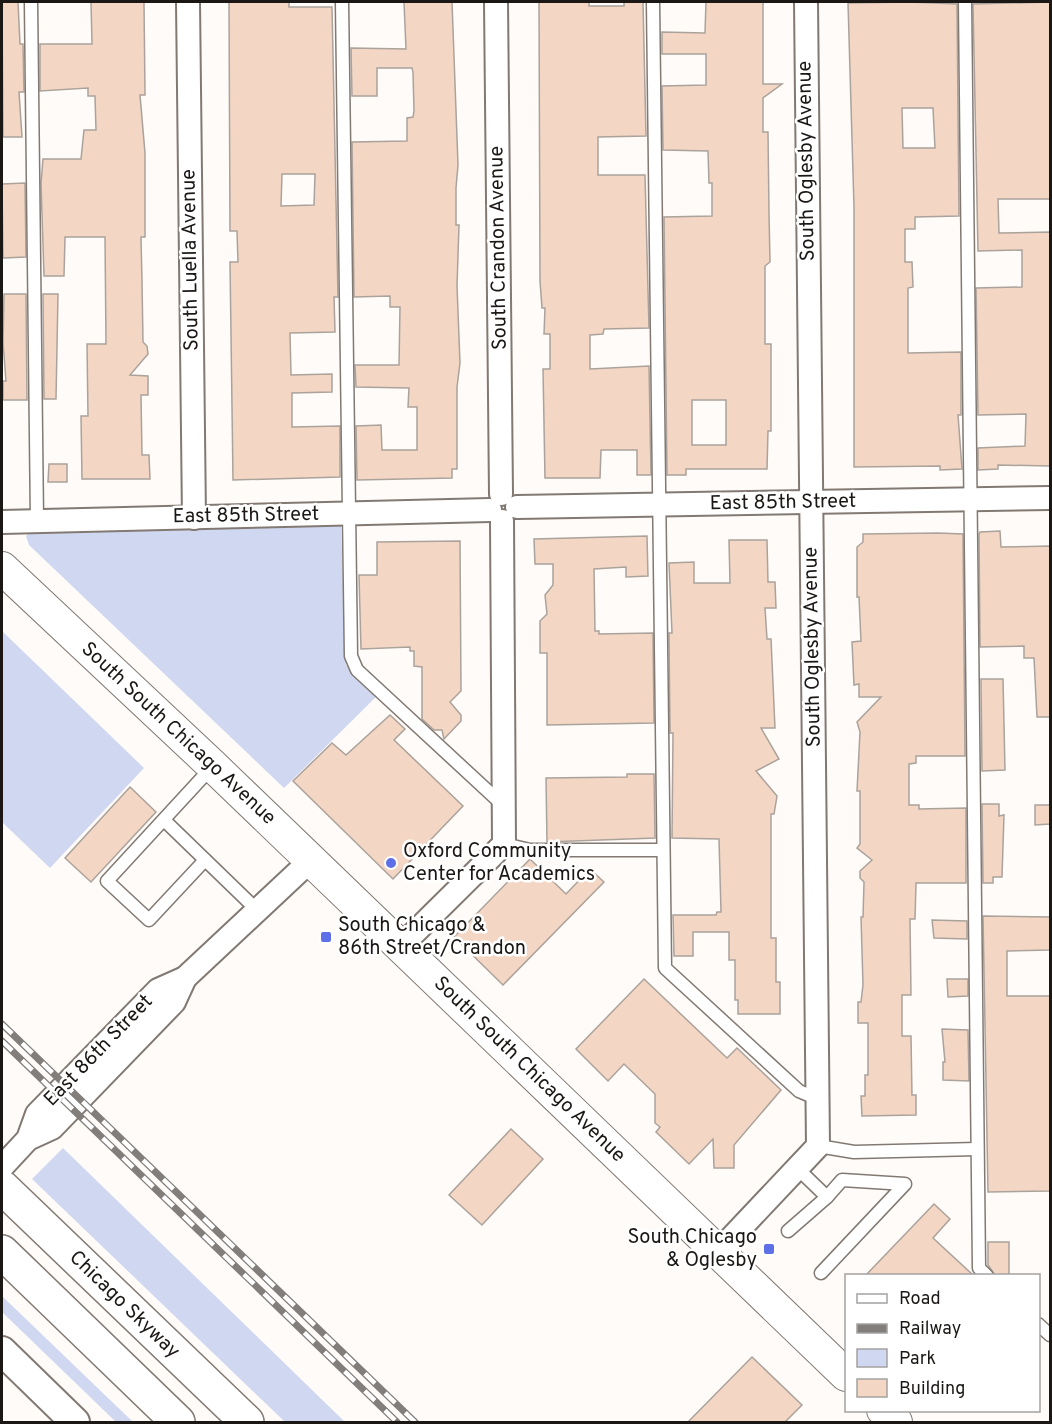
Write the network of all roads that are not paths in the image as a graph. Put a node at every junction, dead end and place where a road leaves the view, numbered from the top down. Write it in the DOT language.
graph roads {
  1 [pos="31,2"];
  2 [pos="188,2"];
  3 [pos="342,2"];
  4 [pos="496,2"];
  5 [pos="653,2"];
  6 [pos="806,2"];
  7 [pos="965,2"];
  8 [pos="1050,498"];
  9 [pos="969,500"];
  10 [pos="811,503"];
  11 [pos="660,506"];
  12 [pos="502,508"];
  13 [pos="348,514"];
  14 [pos="194,518"];
  15 [pos="37,521"];
  16 [pos="2,522"];
  17 [pos="2,568"];
  18 [pos="213,766"];
  19 [pos="504,806"];
  20 [pos="164,820"];
  21 [pos="504,844"];
  22 [pos="662,850"];
  23 [pos="205,860"];
  24 [pos="311,860"];
  25 [pos="256,909"];
  26 [pos="400,947"];
  27 [pos="818,1099"];
  28 [pos="818,1146"];
  29 [pos="977,1149"];
  30 [pos="2,1167"];
  31 [pos="797,1168"];
  32 [pos="9,1194"];
  33 [pos="827,1197"];
  34 [pos="788,1231"];
  35 [pos="2,1252"];
  36 [pos="718,1252"];
  37 [pos="821,1273"];
  38 [pos="986,1274"];
  39 [pos="2,1351"];
  40 [pos="845,1374"];
  41 [pos="75,1422"];
  42 [pos="178,1422"];
  43 [pos="247,1422"];
  1 -- 15 [label="lane"];
  2 -- 14 [label="street, South Luella Avenue"];
  3 -- 13 [label="lane"];
  4 -- 12 [label="street, South Crandon Avenue"];
  5 -- 11 [label="lane"];
  6 -- 10 [label="street, South Oglesby Avenue"];
  7 -- 9 [label="lane"];
  8 -- 9 [label="street, East 85th Street"];
  9 -- 10 [label="street, East 85th Street"];
  9 -- 29 [label="lane"];
  10 -- 11 [label="street, East 85th Street"];
  10 -- 27 [label="street, South Oglesby Avenue"];
  11 -- 12 [label="street, East 85th Street"];
  11 -- 22 [label="lane"];
  12 -- 13 [label="street, East 85th Street"];
  12 -- 19 [label="street, South Crandon Avenue"];
  13 -- 14 [label="street, East 85th Street"];
  13 -- 19 [label="lane"];
  14 -- 15 [label="street, East 85th Street"];
  15 -- 16 [label="street, East 85th Street"];
  17 -- 18 [label="main road, South South Chicago Avenue"];
  18 -- 20 [label="lane"];
  18 -- 24 [label="main road, South South Chicago Avenue"];
  19 -- 21 [label="street, South Crandon Avenue"];
  20 -- 23 [label="lane"];
  20 -- 23 [label="lane"];
  21 -- 22 [label="lane"];
  21 -- 26 [label="street"];
  22 -- 27 [label="lane"];
  23 -- 25 [label="lane"];
  24 -- 25 [label="street, East 86th Street"];
  24 -- 26 [label="main road, South South Chicago Avenue"];
  25 -- 30 [label="street, East 86th Street"];
  26 -- 36 [label="main road, South South Chicago Avenue"];
  27 -- 28 [label="street, South Oglesby Avenue"];
  28 -- 29 [label="lane"];
  28 -- 31 [label="street"];
  29 -- 38 [label="lane"];
  31 -- 33 [label="lane"];
  31 -- 36 [label="street"];
  32 -- 43 [label="highway, Chicago Skyway"];
  33 -- 34 [label="lane"];
  33 -- 37 [label="lane"];
  35 -- 42 [label="highway"];
  36 -- 40 [label="main road, South South Chicago Avenue"];
  39 -- 41 [label="street"];
}
